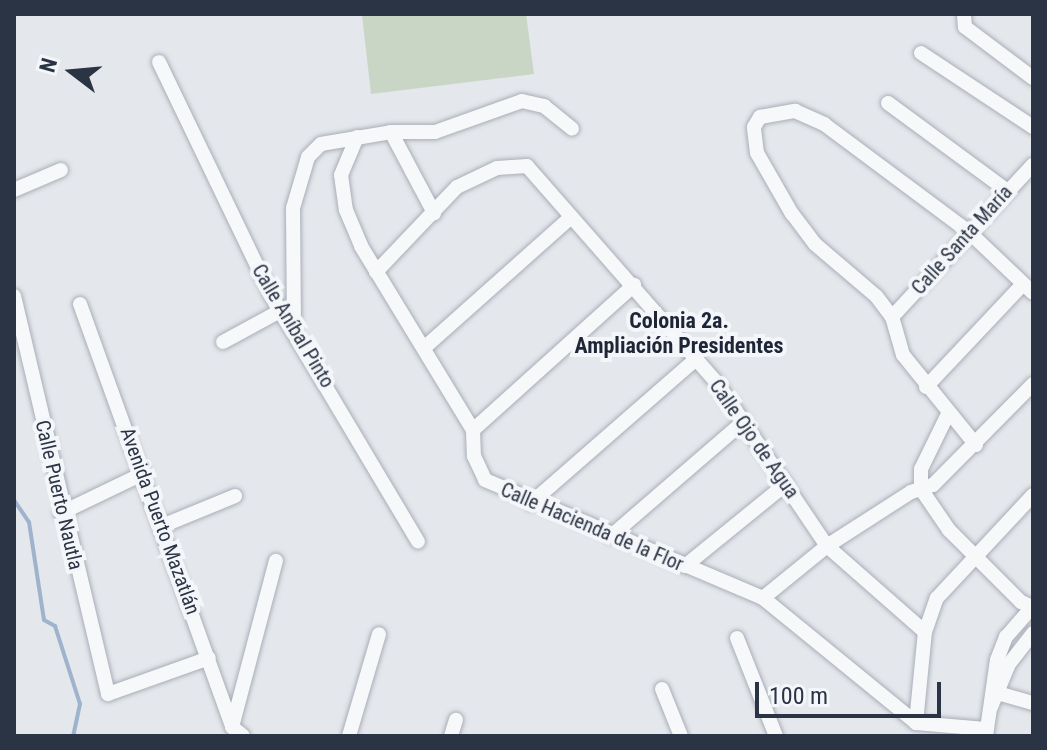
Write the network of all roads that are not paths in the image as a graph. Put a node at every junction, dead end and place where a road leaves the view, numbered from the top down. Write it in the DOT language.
graph roads {
  1 [pos="964,14"];
  2 [pos="921,53"];
  3 [pos="159,62"];
  4 [pos="1033,78"];
  5 [pos="888,103"];
  6 [pos="1033,127"];
  7 [pos="572,129"];
  8 [pos="391,132"];
  9 [pos="357,137"];
  10 [pos="1033,165"];
  11 [pos="61,170"];
  12 [pos="14,190"];
  13 [pos="1006,190"];
  14 [pos="434,213"];
  15 [pos="569,219"];
  16 [pos="969,232"];
  17 [pos="376,272"];
  18 [pos="634,285"];
  19 [pos="1028,288"];
  20 [pos="14,296"];
  21 [pos="80,304"];
  22 [pos="282,310"];
  23 [pos="892,317"];
  24 [pos="294,327"];
  25 [pos="223,342"];
  26 [pos="424,348"];
  27 [pos="696,359"];
  28 [pos="1033,384"];
  29 [pos="926,387"];
  30 [pos="947,416"];
  31 [pos="744,421"];
  32 [pos="473,430"];
  33 [pos="976,445"];
  34 [pos="144,473"];
  35 [pos="786,484"];
  36 [pos="921,489"];
  37 [pos="1033,495"];
  38 [pos="235,496"];
  39 [pos="531,503"];
  40 [pos="61,513"];
  41 [pos="162,526"];
  42 [pos="611,536"];
  43 [pos="418,542"];
  44 [pos="827,546"];
  45 [pos="974,556"];
  46 [pos="276,561"];
  47 [pos="685,566"];
  48 [pos="763,598"];
  49 [pos="1033,606"];
  50 [pos="925,632"];
  51 [pos="1033,633"];
  52 [pos="379,634"];
  53 [pos="737,638"];
  54 [pos="209,658"];
  55 [pos="662,689"];
  56 [pos="994,697"];
  57 [pos="1033,703"];
  58 [pos="456,720"];
  59 [pos="916,723"];
  60 [pos="986,732"];
  61 [pos="235,733"];
  62 [pos="349,736"];
  63 [pos="451,736"];
  64 [pos="681,736"];
  65 [pos="776,736"];
  1 -- 4 [label="street"];
  2 -- 6 [label="street"];
  3 -- 22 [label="street, Calle Aníbal Pinto"];
  5 -- 13 [label="street"];
  7 -- 8 [label="street"];
  8 -- 9 [label="street"];
  8 -- 14 [label="street"];
  9 -- 17 [label="street, Calle Hacienda de la Flor"];
  9 -- 24 [label="street"];
  10 -- 13 [label="street, Calle Santa María"];
  11 -- 12 [label="street"];
  13 -- 16 [label="street, Calle Santa María"];
  14 -- 15 [label="street, Calle Ojo de Agua"];
  14 -- 17 [label="street, Calle Ojo de Agua"];
  15 -- 18 [label="street, Calle Ojo de Agua"];
  15 -- 26 [label="street"];
  16 -- 19 [label="street"];
  16 -- 23 [label="street, Calle Santa María"];
  16 -- 23 [label="street"];
  17 -- 26 [label="street, Calle Hacienda de la Flor"];
  18 -- 27 [label="street, Calle Ojo de Agua"];
  18 -- 32 [label="street"];
  19 -- 29 [label="street"];
  20 -- 40 [label="street, Calle Puerto Nautla"];
  21 -- 34 [label="street, Avenida Puerto Mazatlán"];
  22 -- 24 [label="street, Calle Aníbal Pinto"];
  22 -- 25 [label="street"];
  23 -- 29 [label="street"];
  24 -- 43 [label="street, Calle Aníbal Pinto"];
  26 -- 32 [label="street, Calle Hacienda de la Flor"];
  27 -- 31 [label="street, Calle Ojo de Agua"];
  27 -- 39 [label="street"];
  28 -- 33 [label="street"];
  29 -- 30 [label="street"];
  30 -- 33 [label="street"];
  30 -- 36 [label="street"];
  31 -- 35 [label="street, Calle Ojo de Agua"];
  31 -- 42 [label="street"];
  32 -- 39 [label="street, Calle Hacienda de la Flor"];
  33 -- 36 [label="street"];
  34 -- 40 [label="street"];
  34 -- 41 [label="street, Avenida Puerto Mazatlán"];
  35 -- 44 [label="street, Calle Ojo de Agua"];
  35 -- 47 [label="street"];
  36 -- 44 [label="street"];
  36 -- 45 [label="street"];
  37 -- 45 [label="street"];
  38 -- 41 [label="street"];
  39 -- 42 [label="street, Calle Hacienda de la Flor"];
  40 -- 54 [label="street, Calle Puerto Nautla"];
  41 -- 54 [label="street, Avenida Puerto Mazatlán"];
  42 -- 47 [label="street, Calle Hacienda de la Flor"];
  44 -- 48 [label="street"];
  44 -- 50 [label="street, Calle Ojo de Agua"];
  45 -- 49 [label="street"];
  45 -- 50 [label="street"];
  46 -- 61 [label="street"];
  47 -- 48 [label="street, Calle Hacienda de la Flor"];
  48 -- 59 [label="street, Calle Hacienda de la Flor"];
  49 -- 56 [label="street"];
  50 -- 59 [label="street"];
  51 -- 56 [label="street"];
  52 -- 62 [label="street"];
  53 -- 65 [label="street"];
  54 -- 61 [label="street, Avenida Puerto Mazatlán"];
  55 -- 64 [label="street"];
  56 -- 57 [label="street"];
  56 -- 60 [label="street"];
  58 -- 63 [label="street"];
  59 -- 60 [label="street"];
}
